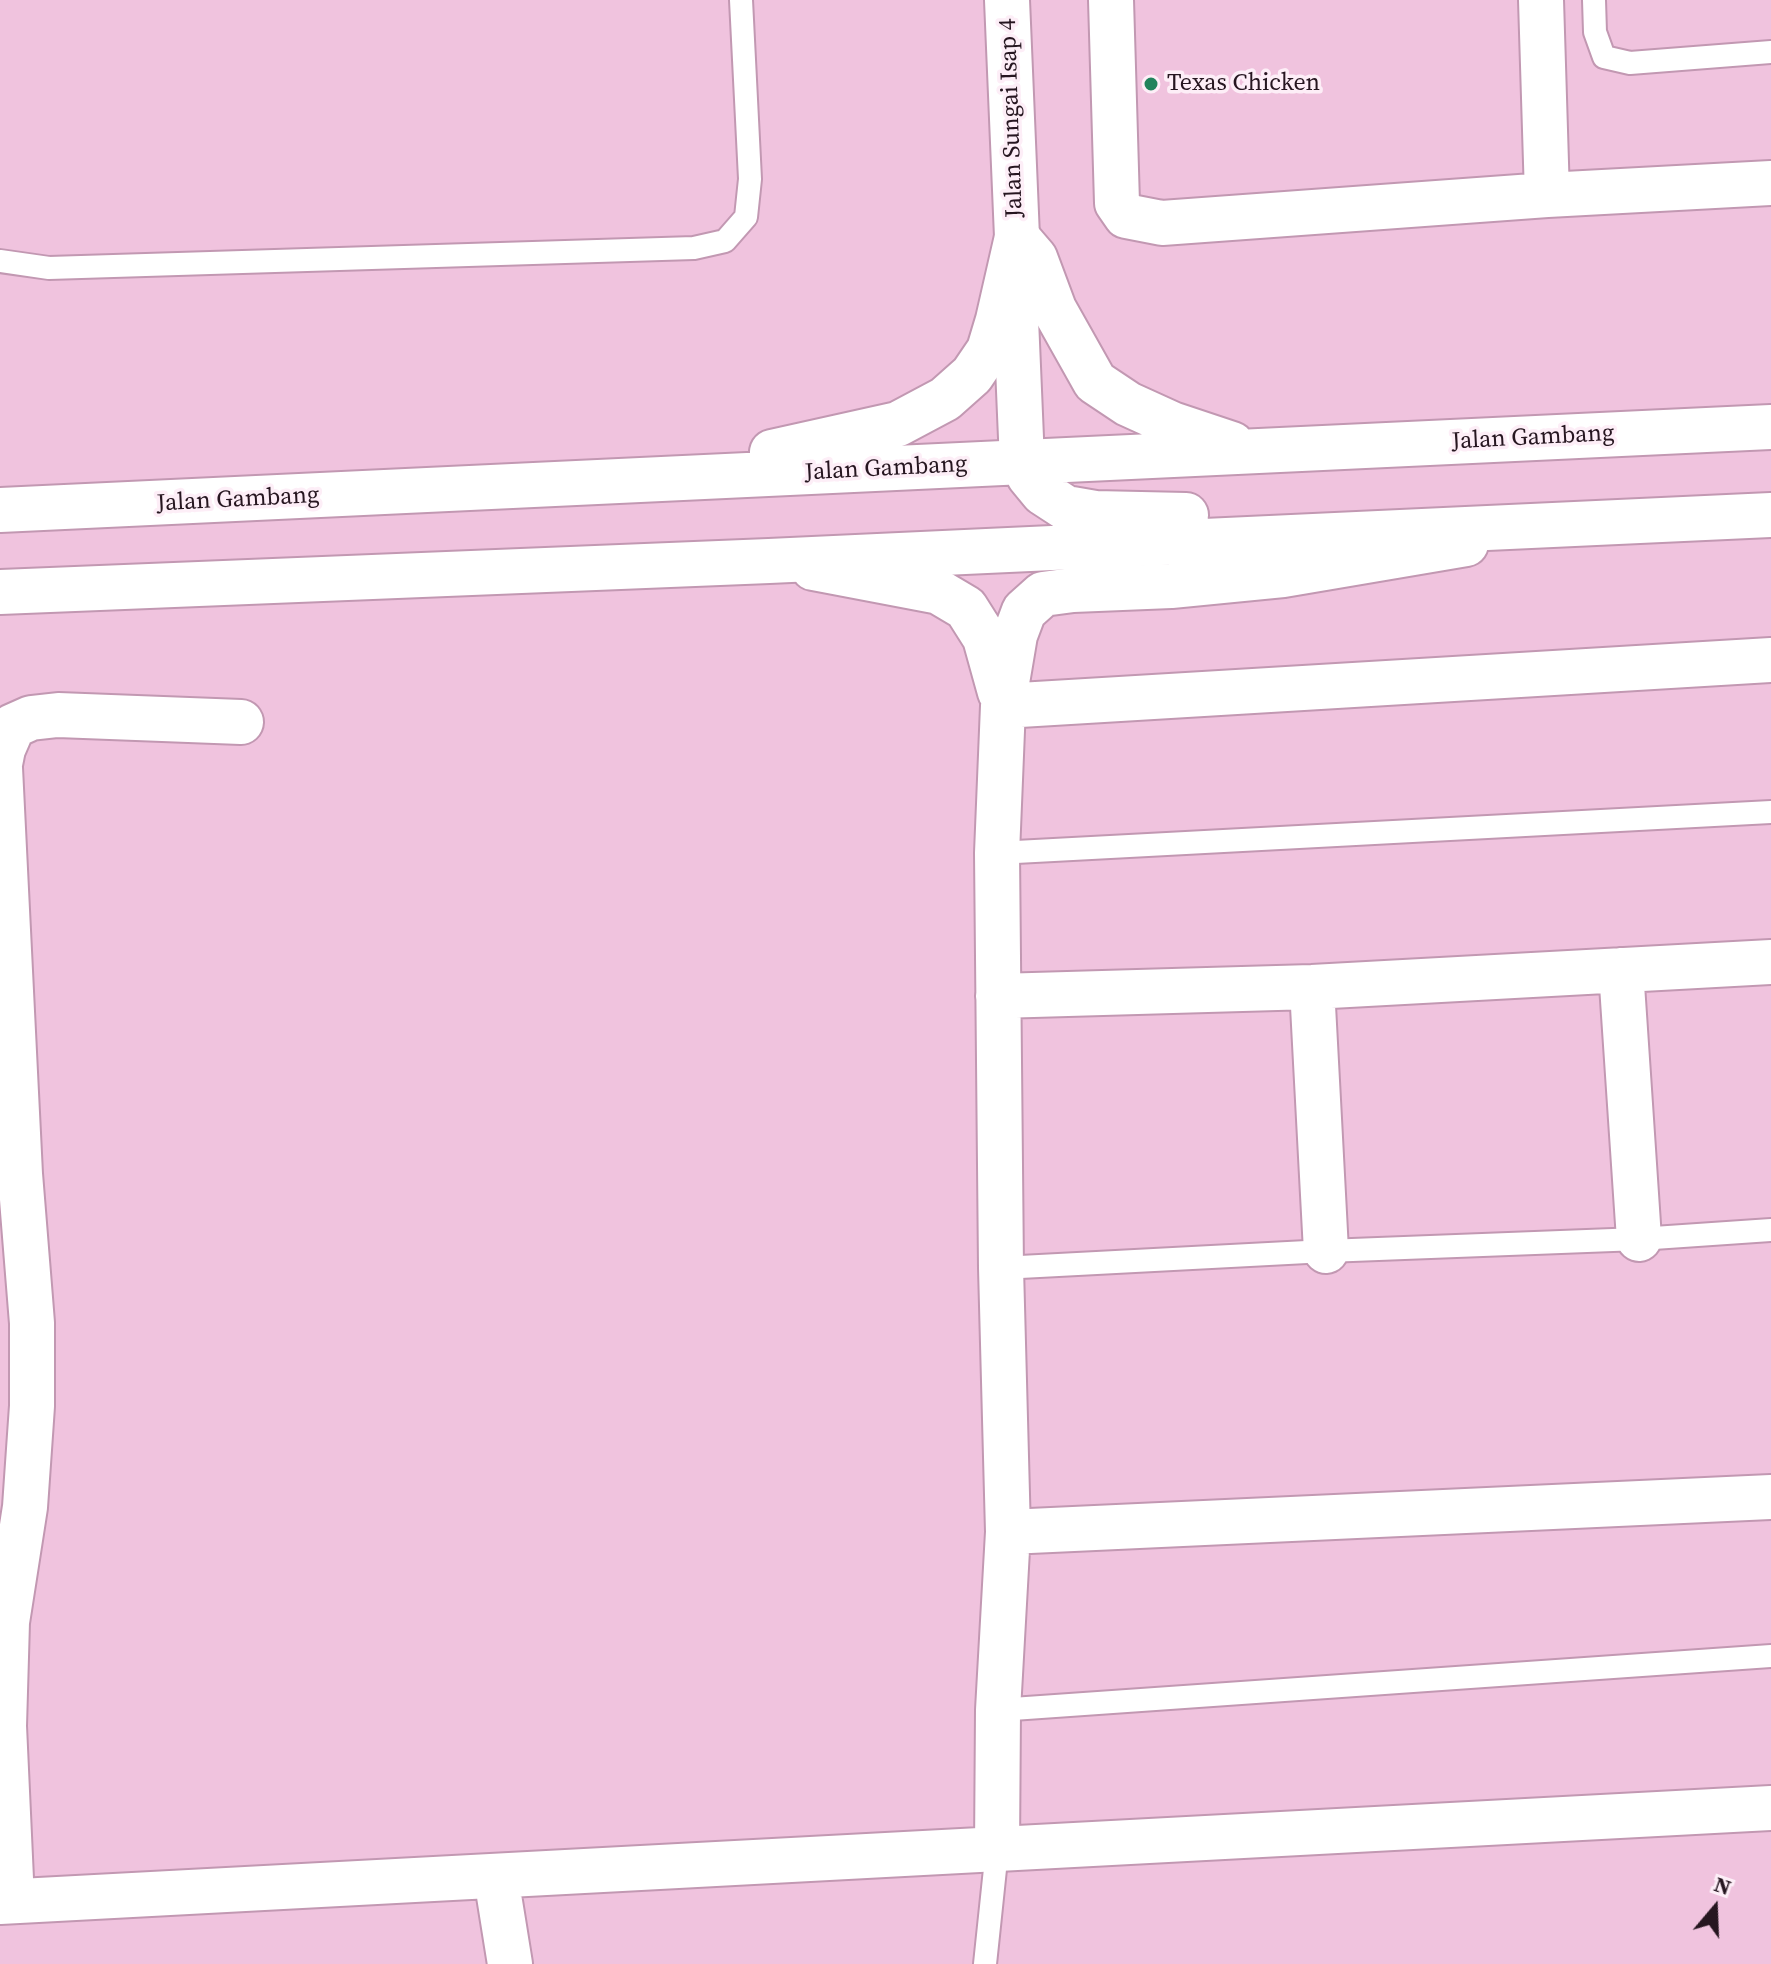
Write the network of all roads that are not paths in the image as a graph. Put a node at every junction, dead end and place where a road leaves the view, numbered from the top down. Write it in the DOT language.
graph roads {
  1 [pos="741,0"];
  2 [pos="1007,0"];
  3 [pos="1111,0"];
  4 [pos="1541,0"];
  5 [pos="1594,0"];
  6 [pos="1771,52"];
  7 [pos="1771,183"];
  8 [pos="1547,195"];
  9 [pos="1017,237"];
  10 [pos="0,261"];
  11 [pos="1771,407"];
  12 [pos="1771,427"];
  13 [pos="1698,430"];
  14 [pos="1257,452"];
  15 [pos="1022,462"];
  16 [pos="616,483"];
  17 [pos="0,510"];
  18 [pos="1771,515"];
  19 [pos="1583,524"];
  20 [pos="769,561"];
  21 [pos="0,592"];
  22 [pos="1771,660"];
  23 [pos="1003,706"];
  24 [pos="241,722"];
  25 [pos="0,766"];
  26 [pos="1771,812"];
  27 [pos="997,853"];
  28 [pos="1771,962"];
  29 [pos="1621,970"];
  30 [pos="1312,987"];
  31 [pos="998,996"];
  32 [pos="1771,1230"];
  33 [pos="1639,1239"];
  34 [pos="1326,1251"];
  35 [pos="1001,1268"];
  36 [pos="1771,1497"];
  37 [pos="1008,1532"];
  38 [pos="1771,1656"];
  39 [pos="998,1710"];
  40 [pos="1771,1808"];
  41 [pos="997,1850"];
  42 [pos="496,1877"];
  43 [pos="6,1902"];
  44 [pos="510,1964"];
  45 [pos="985,1964"];
  1 -- 10 [label="lane"];
  2 -- 9 [label="main road, Jalan Sungai Isap 4"];
  3 -- 8 [label="main road"];
  4 -- 8 [label="main road"];
  5 -- 6 [label="lane"];
  7 -- 8 [label="main road"];
  9 -- 14 [label="main road"];
  9 -- 15 [label="main road"];
  9 -- 16 [label="main road"];
  11 -- 13 [label="main road"];
  12 -- 13 [label="main road, Jalan Gambang"];
  13 -- 14 [label="main road, Jalan Gambang"];
  14 -- 15 [label="main road, Jalan Gambang"];
  15 -- 16 [label="main road, Jalan Gambang"];
  15 -- 19 [label="main road"];
  16 -- 17 [label="main road, Jalan Gambang"];
  18 -- 19 [label="main road"];
  19 -- 20 [label="main road"];
  19 -- 23 [label="main road"];
  20 -- 21 [label="main road"];
  20 -- 23 [label="main road"];
  22 -- 23 [label="main road"];
  23 -- 27 [label="main road"];
  24 -- 25 [label="main road"];
  25 -- 43 [label="main road"];
  26 -- 27 [label="lane"];
  27 -- 31 [label="main road"];
  28 -- 29 [label="main road"];
  29 -- 30 [label="main road"];
  29 -- 33 [label="main road"];
  30 -- 31 [label="main road"];
  30 -- 34 [label="main road"];
  31 -- 35 [label="main road"];
  32 -- 33 [label="lane"];
  33 -- 34 [label="lane"];
  34 -- 35 [label="lane"];
  35 -- 37 [label="main road"];
  36 -- 37 [label="main road"];
  37 -- 39 [label="main road"];
  38 -- 39 [label="lane"];
  39 -- 41 [label="main road"];
  40 -- 41 [label="main road"];
  41 -- 42 [label="main road"];
  41 -- 45 [label="lane"];
  42 -- 43 [label="main road"];
  42 -- 44 [label="main road"];
}
